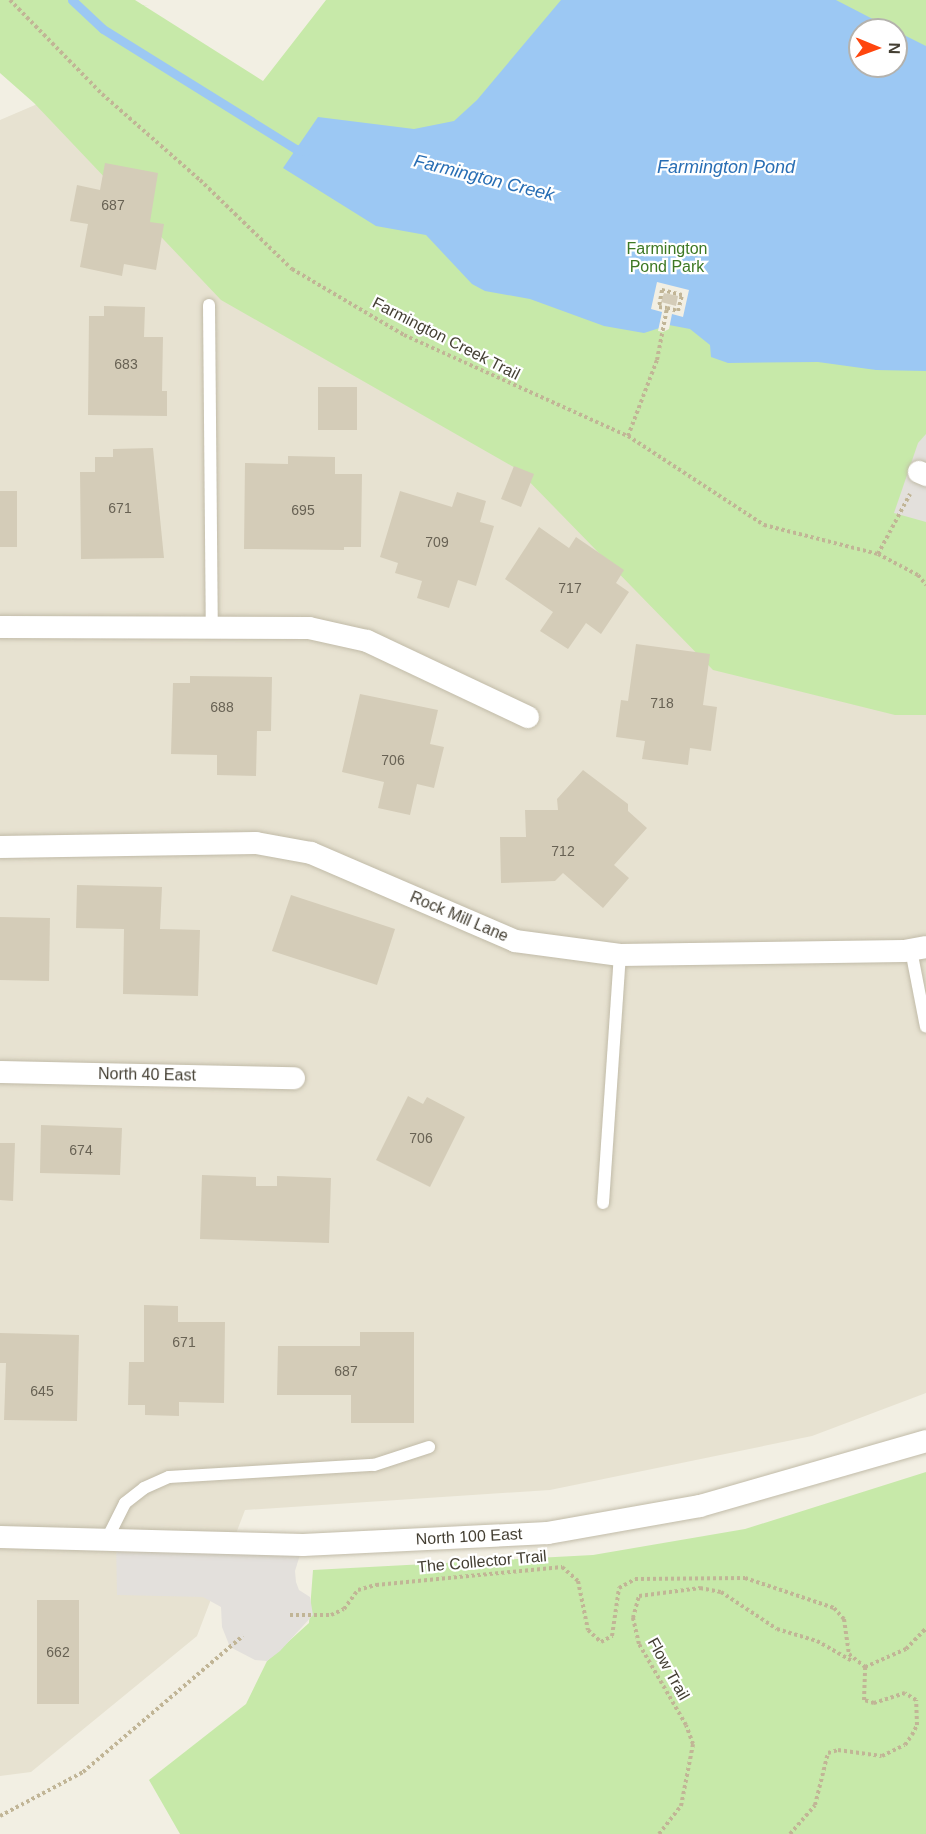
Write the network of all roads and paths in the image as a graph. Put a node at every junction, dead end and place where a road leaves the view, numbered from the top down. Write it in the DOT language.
graph roads {
  1 [pos="10,0"];
  2 [pos="208,305"];
  3 [pos="667,308"];
  4 [pos="628,436"];
  5 [pos="922,474"];
  6 [pos="878,554"];
  7 [pos="926,585"];
  8 [pos="0,627"];
  9 [pos="212,630"];
  10 [pos="528,717"];
  11 [pos="0,847"];
  12 [pos="919,949"];
  13 [pos="620,955"];
  14 [pos="926,1027"];
  15 [pos="0,1072"];
  16 [pos="294,1078"];
  17 [pos="603,1203"];
  18 [pos="926,1441"];
  19 [pos="429,1447"];
  20 [pos="0,1537"];
  21 [pos="107,1539"];
  22 [pos="290,1615"];
  23 [pos="926,1628"];
  24 [pos="243,1636"];
  25 [pos="853,1661"];
  26 [pos="865,1667"];
  27 [pos="0,1816"];
  28 [pos="659,1834"];
  29 [pos="790,1834"];
  1 -- 4 [label="path, Farmington Creek Trail"];
  2 -- 9 [label="lane"];
  3 -- 3 [label="path"];
  3 -- 4 [label="path"];
  4 -- 6 [label="path, Farmington Creek Trail"];
  5 -- 6 [label="path"];
  6 -- 7 [label="path, Farmington Creek Trail"];
  8 -- 9 [label="street"];
  9 -- 10 [label="street"];
  11 -- 13 [label="street, Rock Mill Lane"];
  12 -- 13 [label="street, Rock Mill Lane"];
  12 -- 14 [label="lane"];
  13 -- 17 [label="lane"];
  15 -- 16 [label="street, North 40 East"];
  18 -- 21 [label="street, North 100 East"];
  19 -- 21 [label="lane"];
  20 -- 21 [label="street, North 100 East"];
  22 -- 25 [label="path, The Collector Trail"];
  23 -- 26 [label="path"];
  24 -- 27 [label="path"];
  25 -- 26 [label="path"];
  25 -- 28 [label="path, Flow Trail"];
  26 -- 29 [label="path"];
}
